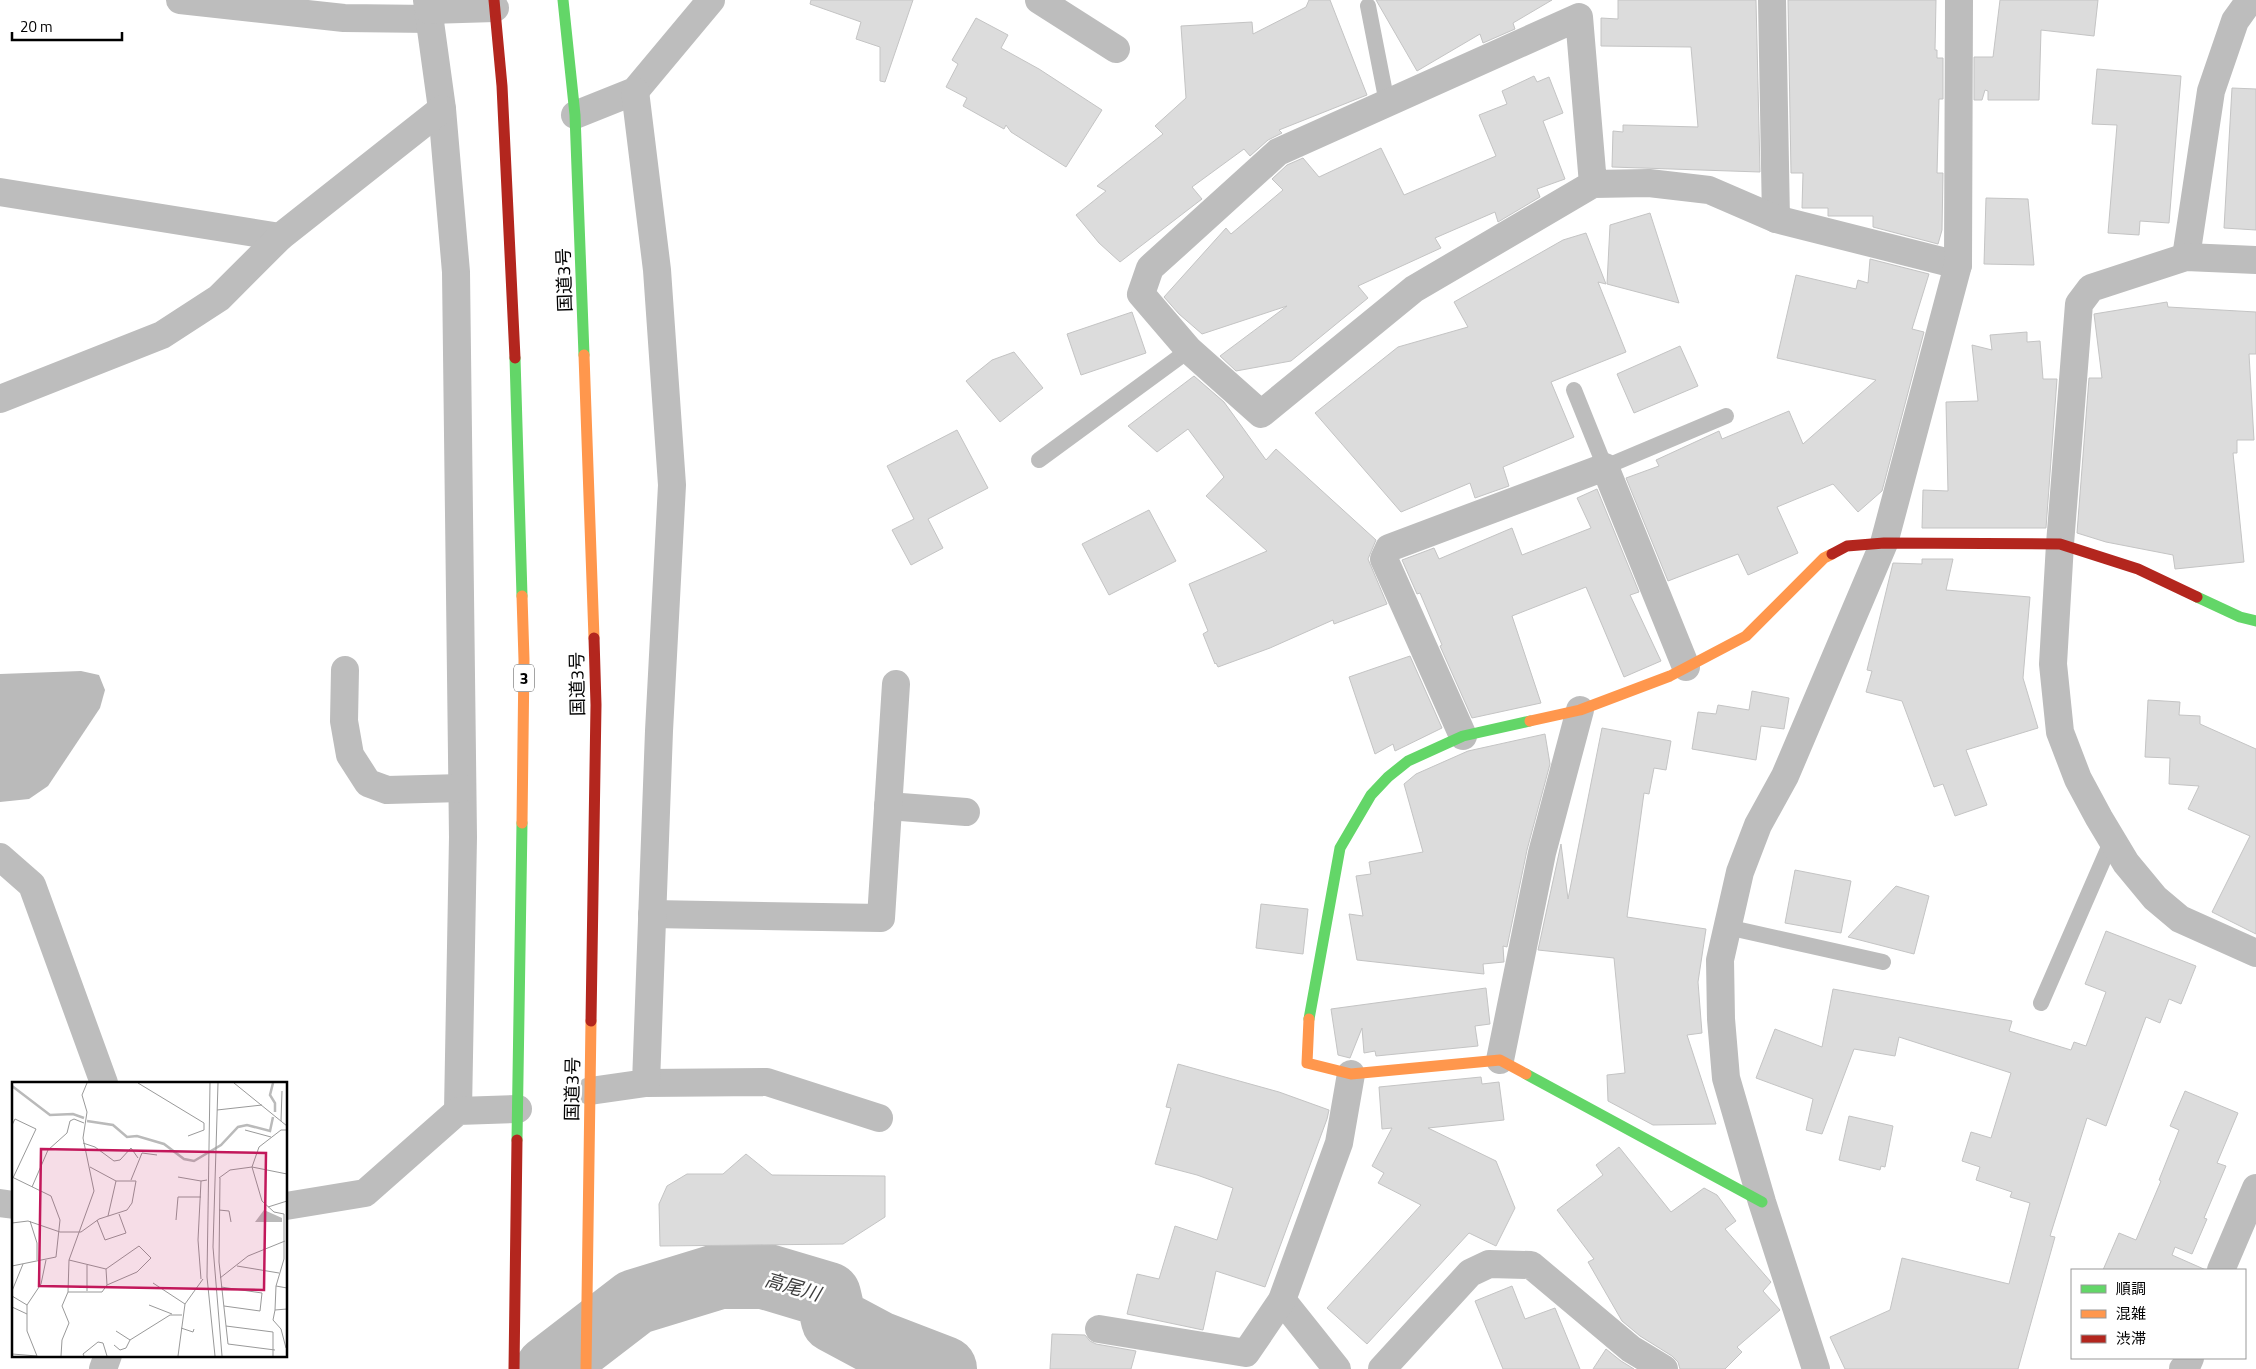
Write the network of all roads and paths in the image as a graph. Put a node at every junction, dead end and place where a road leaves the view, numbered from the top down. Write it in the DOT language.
graph roads {
  1 [pos="180,0"];
  2 [pos="563,0"];
  3 [pos="711,0"];
  4 [pos="1039,0"];
  5 [pos="1772,0"];
  6 [pos="1960,0"];
  7 [pos="2250,0"];
  8 [pos="494,4"];
  9 [pos="1368,6"];
  10 [pos="1581,9"];
  11 [pos="429,10"];
  12 [pos="1116,49"];
  13 [pos="635,91"];
  14 [pos="1387,103"];
  15 [pos="442,109"];
  16 [pos="575,114"];
  17 [pos="1593,184"];
  18 [pos="0,192"];
  19 [pos="1776,219"];
  20 [pos="280,236"];
  21 [pos="2186,257"];
  22 [pos="2256,260"];
  23 [pos="1958,265"];
  24 [pos="1189,350"];
  25 [pos="1574,390"];
  26 [pos="0,399"];
  27 [pos="1726,416"];
  28 [pos="1039,460"];
  29 [pos="1605,467"];
  30 [pos="1884,543"];
  31 [pos="2060,544"];
  32 [pos="2256,621"];
  33 [pos="1686,667"];
  34 [pos="344,670"];
  35 [pos="896,684"];
  36 [pos="1580,710"];
  37 [pos="1463,736"];
  38 [pos="462,788"];
  39 [pos="888,806"];
  40 [pos="966,812"];
  41 [pos="2112,840"];
  42 [pos="0,856"];
  43 [pos="652,914"];
  44 [pos="1727,927"];
  45 [pos="2256,954"];
  46 [pos="1883,962"];
  47 [pos="2041,1003"];
  48 [pos="1500,1060"];
  49 [pos="1351,1074"];
  50 [pos="104,1082"];
  51 [pos="646,1083"];
  52 [pos="590,1091"];
  53 [pos="518,1109"];
  54 [pos="458,1111"];
  55 [pos="880,1118"];
  56 [pos="2256,1188"];
  57 [pos="1762,1202"];
  58 [pos="288,1206"];
  59 [pos="2221,1269"];
  60 [pos="1282,1300"];
  61 [pos="1099,1329"];
  62 [pos="108,1356"];
  63 [pos="514,1363"];
  64 [pos="103,1369"];
  65 [pos="586,1369"];
  66 [pos="1337,1369"];
  67 [pos="1382,1369"];
  68 [pos="1664,1369"];
  69 [pos="1816,1369"];
  1 -- 11 [label="street"];
  2 -- 16 [label="main road, 国道3号"];
  3 -- 13 [label="street"];
  4 -- 12 [label="street"];
  5 -- 19 [label="street"];
  6 -- 23 [label="street"];
  7 -- 21 [label="street"];
  8 -- 11 [label="street"];
  8 -- 53 [label="main road, 3"];
  9 -- 14 [label="lane"];
  10 -- 14 [label="street"];
  10 -- 17 [label="street"];
  11 -- 15 [label="street"];
  13 -- 16 [label="street"];
  13 -- 43 [label="street"];
  14 -- 24 [label="street"];
  15 -- 20 [label="street"];
  15 -- 38 [label="street"];
  16 -- 52 [label="main road, 国道3号"];
  17 -- 19 [label="street"];
  17 -- 24 [label="street"];
  18 -- 20 [label="street"];
  19 -- 23 [label="street"];
  20 -- 26 [label="street"];
  21 -- 22 [label="street"];
  21 -- 31 [label="street"];
  23 -- 30 [label="street"];
  24 -- 28 [label="lane"];
  25 -- 29 [label="lane"];
  27 -- 29 [label="lane"];
  29 -- 33 [label="street"];
  29 -- 37 [label="street"];
  30 -- 31 [label="main road"];
  30 -- 33 [label="main road"];
  30 -- 44 [label="street"];
  31 -- 32 [label="main road"];
  31 -- 41 [label="street"];
  33 -- 36 [label="main road"];
  34 -- 38 [label="street"];
  35 -- 39 [label="street"];
  36 -- 37 [label="main road"];
  36 -- 48 [label="street"];
  37 -- 49 [label="main road"];
  38 -- 54 [label="street"];
  39 -- 40 [label="street"];
  39 -- 43 [label="street"];
  41 -- 45 [label="street"];
  41 -- 47 [label="lane"];
  42 -- 50 [label="street"];
  43 -- 51 [label="street"];
  44 -- 46 [label="lane"];
  44 -- 57 [label="street"];
  48 -- 49 [label="main road"];
  48 -- 57 [label="main road"];
  49 -- 60 [label="street"];
  51 -- 52 [label="street"];
  51 -- 55 [label="street"];
  52 -- 65 [label="main road, 国道3号"];
  53 -- 54 [label="street"];
  53 -- 63 [label="main road, 3"];
  54 -- 58 [label="street"];
  56 -- 59 [label="street"];
  57 -- 69 [label="street"];
  60 -- 61 [label="street"];
  60 -- 66 [label="street"];
  62 -- 64 [label="street"];
  67 -- 68 [label="street"];
}
